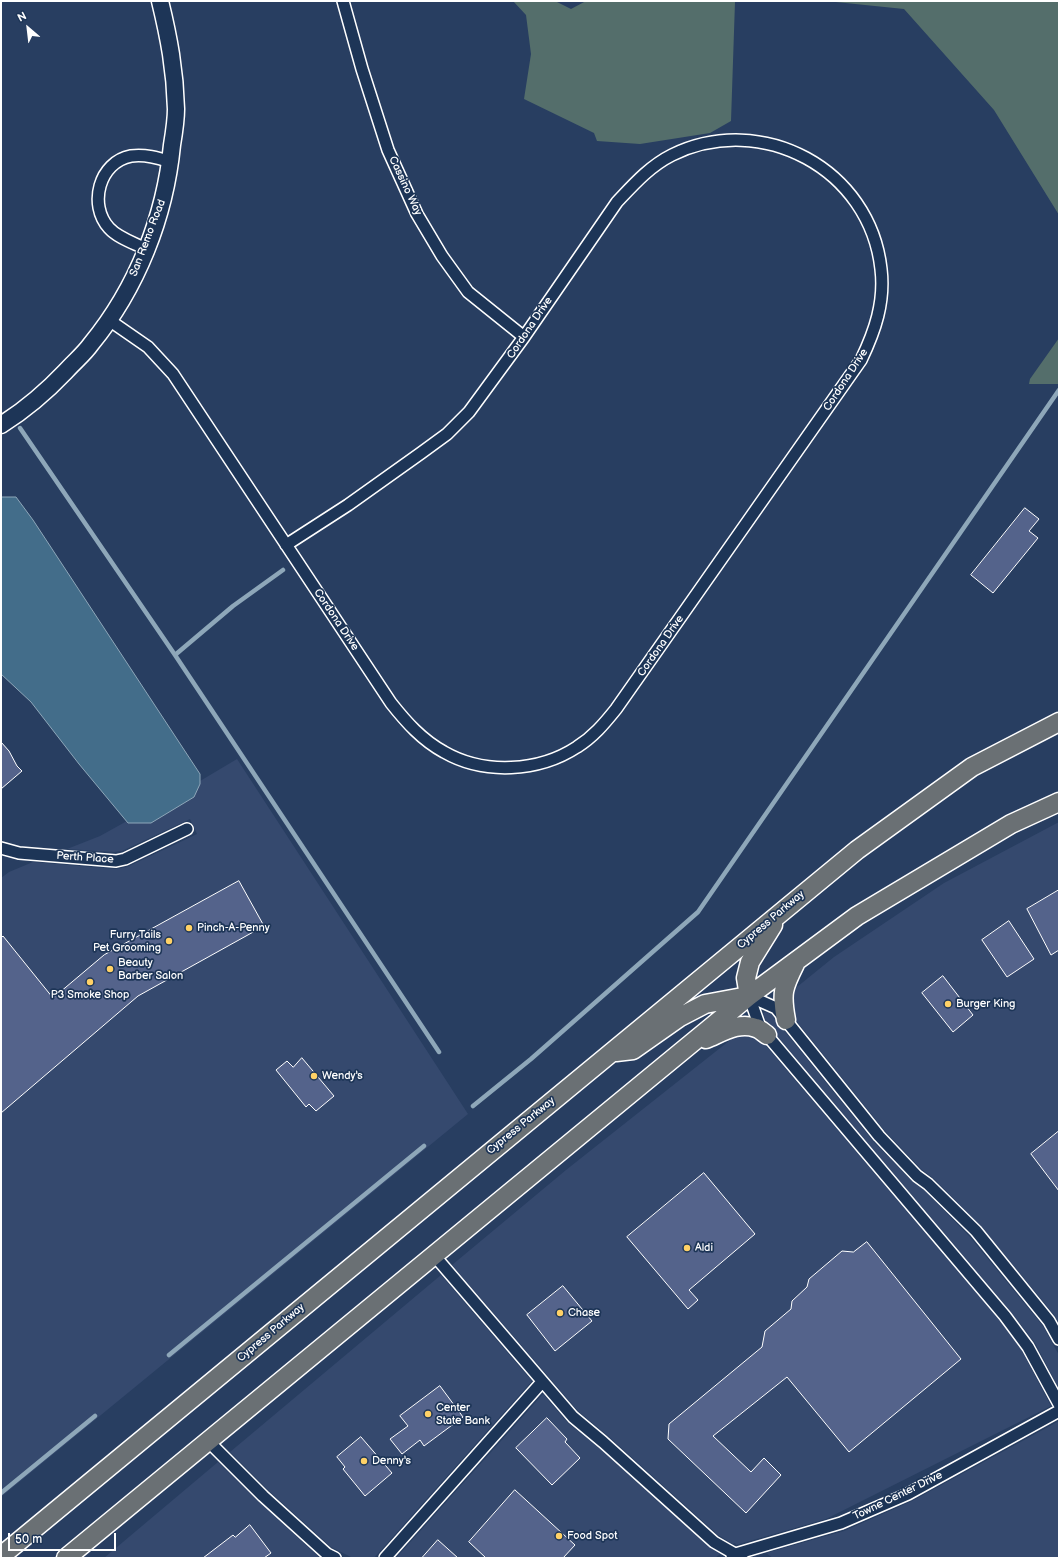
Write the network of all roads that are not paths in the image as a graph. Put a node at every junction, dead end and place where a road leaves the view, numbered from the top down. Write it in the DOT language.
graph roads {
  1 [pos="160,1"];
  2 [pos="343,1"];
  3 [pos="171,162"];
  4 [pos="146,249"];
  5 [pos="109,320"];
  6 [pos="524,337"];
  7 [pos="1,425"];
  8 [pos="286,545"];
  9 [pos="1059,722"];
  10 [pos="1059,802"];
  11 [pos="187,829"];
  12 [pos="1,848"];
  13 [pos="781,912"];
  14 [pos="797,960"];
  15 [pos="749,996"];
  16 [pos="786,1020"];
  17 [pos="767,1035"];
  18 [pos="687,1047"];
  19 [pos="610,1053"];
  20 [pos="433,1254"];
  21 [pos="1059,1339"];
  22 [pos="542,1382"];
  23 [pos="1059,1404"];
  24 [pos="1059,1411"];
  25 [pos="208,1441"];
  26 [pos="1,1556"];
  27 [pos="735,1557"];
  28 [pos="66,1558"];
  29 [pos="335,1558"];
  30 [pos="385,1558"];
  1 -- 3 [label="street, San Remo Road"];
  2 -- 6 [label="street, Cassino Way"];
  3 -- 4 [label="street, San Remo Road"];
  3 -- 4 [label="street"];
  4 -- 5 [label="street, San Remo Road"];
  5 -- 7 [label="street, San Remo Road"];
  5 -- 8 [label="street, Cordona Drive"];
  6 -- 8 [label="street, Cordona Drive"];
  6 -- 8 [label="street, Cordona Drive"];
  9 -- 13 [label="main road, Cypress Parkway"];
  10 -- 14 [label="main road"];
  11 -- 12 [label="street, Perth Place"];
  13 -- 15 [label="main road"];
  13 -- 19 [label="main road, Cypress Parkway"];
  14 -- 15 [label="main road"];
  14 -- 16 [label="main road"];
  15 -- 16 [label="street"];
  15 -- 17 [label="street"];
  15 -- 18 [label="main road"];
  15 -- 19 [label="main road"];
  16 -- 21 [label="street"];
  17 -- 18 [label="main road"];
  17 -- 23 [label="street"];
  18 -- 20 [label="main road"];
  19 -- 26 [label="main road, Cypress Parkway"];
  20 -- 22 [label="street"];
  20 -- 25 [label="main road"];
  22 -- 27 [label="street"];
  22 -- 30 [label="street"];
  24 -- 27 [label="street, Towne Center Drive"];
  25 -- 28 [label="main road"];
  25 -- 29 [label="street"];
}
